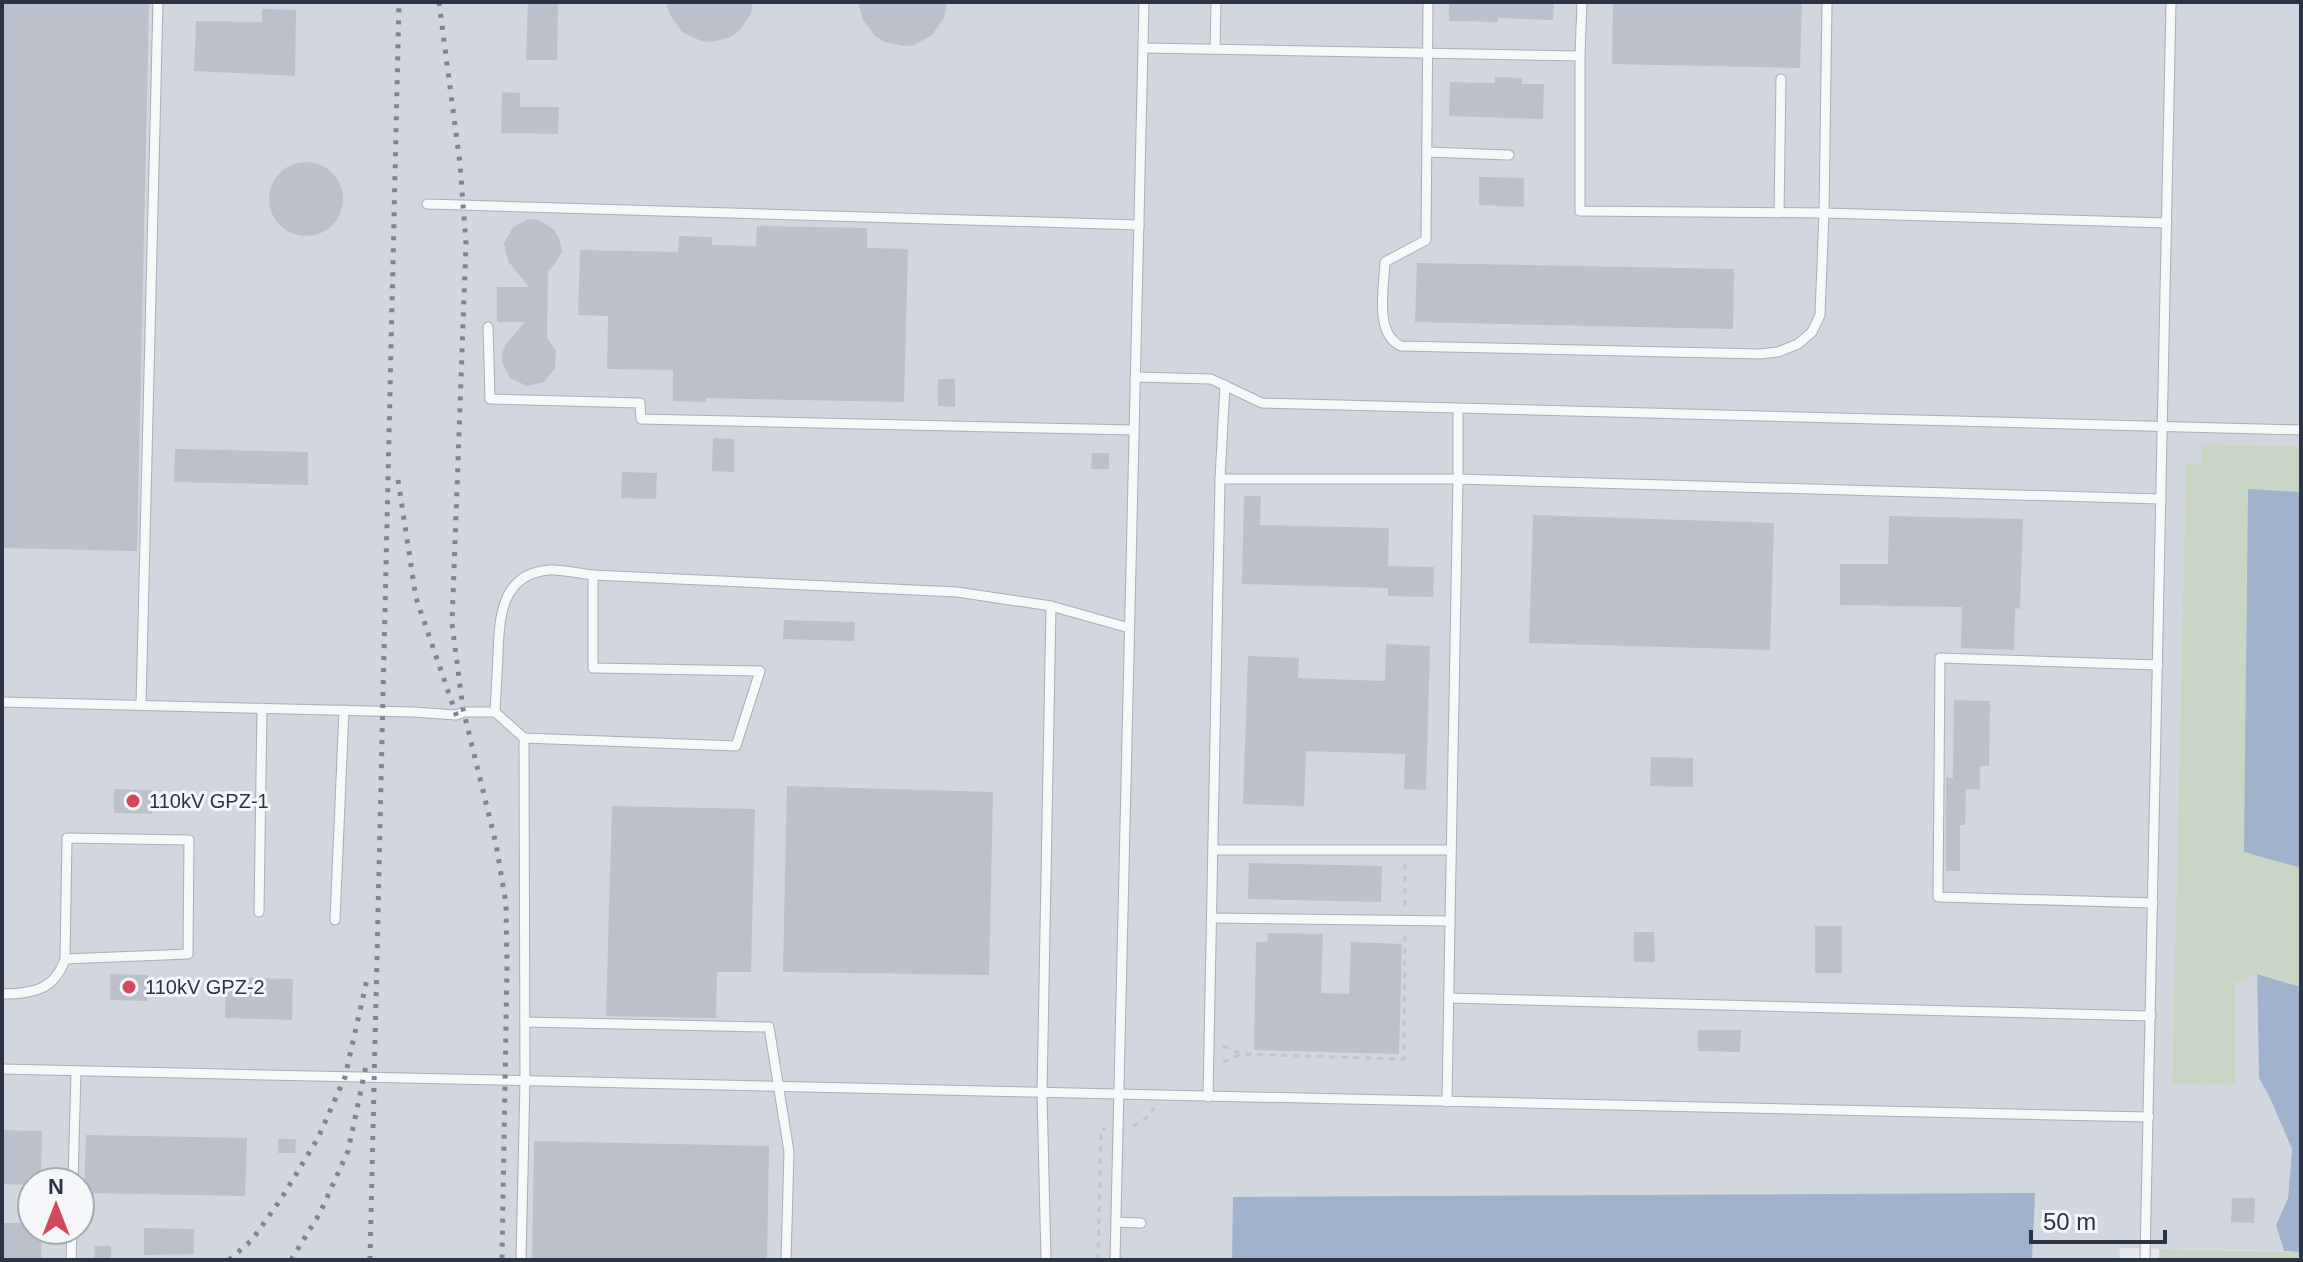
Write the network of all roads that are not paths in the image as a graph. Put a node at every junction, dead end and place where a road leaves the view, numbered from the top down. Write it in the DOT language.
graph roads {
  1 [pos="158,2"];
  2 [pos="1144,2"];
  3 [pos="1216,2"];
  4 [pos="1428,2"];
  5 [pos="1582,2"];
  6 [pos="1827,2"];
  7 [pos="2171,2"];
  8 [pos="1143,48"];
  9 [pos="1215,49"];
  10 [pos="1427,53"];
  11 [pos="1580,56"];
  12 [pos="1781,79"];
  13 [pos="1427,152"];
  14 [pos="1509,155"];
  15 [pos="427,204"];
  16 [pos="1779,213"];
  17 [pos="1824,213"];
  18 [pos="2167,223"];
  19 [pos="1139,225"];
  20 [pos="488,327"];
  21 [pos="1135,377"];
  22 [pos="1225,385"];
  23 [pos="1458,409"];
  24 [pos="2163,427"];
  25 [pos="1133,430"];
  26 [pos="2301,430"];
  27 [pos="1220,479"];
  28 [pos="1458,479"];
  29 [pos="2161,499"];
  30 [pos="593,575"];
  31 [pos="1051,606"];
  32 [pos="1129,628"];
  33 [pos="2158,665"];
  34 [pos="2,702"];
  35 [pos="141,705"];
  36 [pos="262,708"];
  37 [pos="344,710"];
  38 [pos="495,712"];
  39 [pos="524,738"];
  40 [pos="1213,850"];
  41 [pos="1451,850"];
  42 [pos="2153,903"];
  43 [pos="259,912"];
  44 [pos="1212,918"];
  45 [pos="335,920"];
  46 [pos="1450,921"];
  47 [pos="65,959"];
  48 [pos="2,994"];
  49 [pos="1449,998"];
  50 [pos="2151,1016"];
  51 [pos="525,1022"];
  52 [pos="2,1069"];
  53 [pos="76,1071"];
  54 [pos="525,1081"];
  55 [pos="777,1087"];
  56 [pos="1042,1093"];
  57 [pos="1119,1095"];
  58 [pos="1208,1097"];
  59 [pos="1447,1102"];
  60 [pos="2149,1117"];
  61 [pos="73,1166"];
  62 [pos="1116,1222"];
  63 [pos="1141,1223"];
  64 [pos="521,1260"];
  65 [pos="786,1260"];
  66 [pos="1046,1260"];
  67 [pos="1115,1260"];
  68 [pos="2145,1260"];
  1 -- 35 [label="lane"];
  2 -- 8 [label="lane"];
  3 -- 9 [label="lane"];
  4 -- 10 [label="lane"];
  5 -- 11 [label="lane"];
  6 -- 17 [label="lane"];
  7 -- 18 [label="lane"];
  8 -- 9 [label="lane"];
  8 -- 19 [label="lane"];
  9 -- 10 [label="lane"];
  10 -- 11 [label="lane"];
  10 -- 13 [label="lane"];
  11 -- 16 [label="lane"];
  12 -- 16 [label="lane"];
  13 -- 14 [label="lane"];
  13 -- 17 [label="lane"];
  15 -- 19 [label="lane"];
  16 -- 17 [label="lane"];
  17 -- 18 [label="lane"];
  18 -- 24 [label="lane"];
  19 -- 21 [label="lane"];
  20 -- 25 [label="lane"];
  21 -- 22 [label="lane"];
  21 -- 25 [label="lane"];
  22 -- 23 [label="lane"];
  22 -- 27 [label="lane"];
  23 -- 24 [label="lane"];
  23 -- 28 [label="lane"];
  24 -- 26 [label="lane"];
  24 -- 29 [label="lane"];
  25 -- 32 [label="lane"];
  27 -- 28 [label="lane"];
  27 -- 40 [label="lane"];
  28 -- 29 [label="lane"];
  28 -- 41 [label="lane"];
  29 -- 33 [label="lane"];
  30 -- 31 [label="lane"];
  30 -- 38 [label="lane"];
  30 -- 39 [label="lane"];
  31 -- 32 [label="lane"];
  31 -- 56 [label="lane"];
  32 -- 57 [label="lane"];
  33 -- 42 [label="lane"];
  33 -- 42 [label="lane"];
  34 -- 35 [label="lane"];
  35 -- 36 [label="lane"];
  36 -- 37 [label="lane"];
  36 -- 43 [label="lane"];
  37 -- 38 [label="lane"];
  37 -- 45 [label="lane"];
  38 -- 39 [label="lane"];
  39 -- 51 [label="lane"];
  40 -- 41 [label="lane"];
  40 -- 44 [label="lane"];
  41 -- 46 [label="lane"];
  42 -- 50 [label="lane"];
  44 -- 46 [label="lane"];
  44 -- 58 [label="lane"];
  46 -- 49 [label="lane"];
  47 -- 47 [label="lane"];
  47 -- 48 [label="lane"];
  49 -- 50 [label="lane"];
  49 -- 59 [label="lane"];
  50 -- 60 [label="lane"];
  51 -- 54 [label="lane"];
  51 -- 55 [label="lane"];
  52 -- 53 [label="lane"];
  53 -- 54 [label="lane"];
  53 -- 61 [label="lane"];
  54 -- 55 [label="lane"];
  54 -- 64 [label="lane"];
  55 -- 56 [label="lane"];
  55 -- 65 [label="lane"];
  56 -- 57 [label="lane"];
  56 -- 66 [label="lane"];
  57 -- 58 [label="lane"];
  57 -- 62 [label="lane"];
  58 -- 59 [label="lane"];
  59 -- 60 [label="lane"];
  60 -- 68 [label="lane"];
  62 -- 63 [label="lane"];
  62 -- 67 [label="lane"];
}
